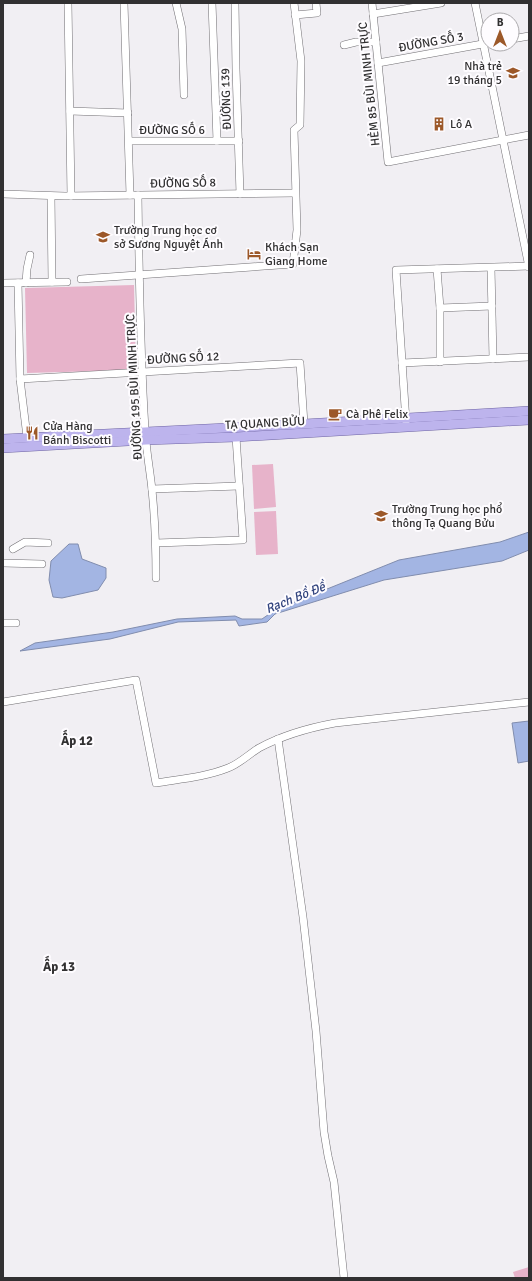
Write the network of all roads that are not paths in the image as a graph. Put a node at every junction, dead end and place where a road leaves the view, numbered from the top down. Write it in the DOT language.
graph roads {
  1 [pos="68,3"];
  2 [pos="124,3"];
  3 [pos="176,3"];
  4 [pos="212,3"];
  5 [pos="235,3"];
  6 [pos="294,3"];
  7 [pos="316,3"];
  8 [pos="372,3"];
  9 [pos="442,3"];
  10 [pos="475,3"];
  11 [pos="422,5"];
  12 [pos="373,14"];
  13 [pos="295,15"];
  14 [pos="480,21"];
  15 [pos="376,42"];
  16 [pos="480,44"];
  17 [pos="344,45"];
  18 [pos="488,52"];
  19 [pos="378,63"];
  20 [pos="184,96"];
  21 [pos="70,111"];
  22 [pos="128,113"];
  23 [pos="529,136"];
  24 [pos="129,141"];
  25 [pos="217,141"];
  26 [pos="239,141"];
  27 [pos="503,141"];
  28 [pos="295,193"];
  29 [pos="3,194"];
  30 [pos="240,194"];
  31 [pos="130,195"];
  32 [pos="138,195"];
  33 [pos="51,196"];
  34 [pos="71,196"];
  35 [pos="30,255"];
  36 [pos="529,267"];
  37 [pos="491,268"];
  38 [pos="437,269"];
  39 [pos="140,276"];
  40 [pos="81,279"];
  41 [pos="52,282"];
  42 [pos="66,282"];
  43 [pos="3,283"];
  44 [pos="22,283"];
  45 [pos="492,306"];
  46 [pos="440,308"];
  47 [pos="529,357"];
  48 [pos="493,359"];
  49 [pos="440,362"];
  50 [pos="402,363"];
  51 [pos="142,372"];
  52 [pos="20,379"];
  53 [pos="529,411"];
  54 [pos="529,420"];
  55 [pos="406,423"];
  56 [pos="304,424"];
  57 [pos="145,436"];
  58 [pos="27,437"];
  59 [pos="236,437"];
  60 [pos="3,439"];
  61 [pos="3,448"];
  62 [pos="238,486"];
  63 [pos="152,489"];
  64 [pos="48,543"];
  65 [pos="156,543"];
  66 [pos="13,549"];
  67 [pos="3,563"];
  68 [pos="42,564"];
  69 [pos="156,578"];
  70 [pos="3,623"];
  71 [pos="16,623"];
  72 [pos="3,702"];
  73 [pos="529,702"];
  74 [pos="278,739"];
  75 [pos="344,1278"];
  1 -- 21 [label="street"];
  2 -- 22 [label="street"];
  3 -- 20 [label="street"];
  4 -- 25 [label="street"];
  5 -- 26 [label="street, ĐƯỜNG 139"];
  6 -- 13 [label="street"];
  7 -- 13 [label="street"];
  8 -- 12 [label="street, HẺM 85 BÙI MINH TRỰC"];
  9 -- 11 [label="street"];
  10 -- 14 [label="street"];
  11 -- 12 [label="street"];
  12 -- 15 [label="street, HẺM 85 BÙI MINH TRỰC"];
  13 -- 28 [label="street"];
  15 -- 17 [label="street"];
  15 -- 19 [label="street, HẺM 85 BÙI MINH TRỰC"];
  16 -- 19 [label="street, ĐƯỜNG SỐ 3"];
  18 -- 27 [label="street"];
  19 -- 27 [label="street, HẺM 85 BÙI MINH TRỰC"];
  21 -- 22 [label="street"];
  21 -- 34 [label="street"];
  22 -- 24 [label="street"];
  23 -- 27 [label="street"];
  24 -- 25 [label="street, ĐƯỜNG SỐ 6"];
  24 -- 31 [label="street"];
  25 -- 26 [label="street, ĐƯỜNG SỐ 6"];
  26 -- 30 [label="street, ĐƯỜNG 139"];
  27 -- 36 [label="street"];
  28 -- 30 [label="street, ĐƯỜNG SỐ 8"];
  28 -- 39 [label="street"];
  29 -- 33 [label="street, ĐƯỜNG SỐ 8"];
  30 -- 32 [label="street, ĐƯỜNG SỐ 8"];
  31 -- 32 [label="street, ĐƯỜNG SỐ 8"];
  31 -- 34 [label="street, ĐƯỜNG SỐ 8"];
  32 -- 39 [label="street, ĐƯỜNG 195 BÙI MINH TRỰC"];
  33 -- 34 [label="street, ĐƯỜNG SỐ 8"];
  33 -- 41 [label="street"];
  35 -- 44 [label="street"];
  36 -- 37 [label="street"];
  37 -- 38 [label="street"];
  37 -- 45 [label="street"];
  38 -- 46 [label="street"];
  38 -- 50 [label="street"];
  39 -- 40 [label="street"];
  39 -- 51 [label="street, ĐƯỜNG 195 BÙI MINH TRỰC"];
  41 -- 42 [label="street"];
  41 -- 44 [label="street"];
  43 -- 44 [label="street"];
  44 -- 52 [label="street"];
  45 -- 46 [label="street"];
  45 -- 48 [label="street"];
  46 -- 49 [label="street"];
  47 -- 48 [label="street"];
  48 -- 49 [label="street"];
  49 -- 50 [label="street"];
  50 -- 55 [label="street"];
  51 -- 52 [label="street, ĐƯỜNG SỐ 12"];
  51 -- 56 [label="street, ĐƯỜNG SỐ 12"];
  51 -- 57 [label="street, ĐƯỜNG 195 BÙI MINH TRỰC"];
  52 -- 58 [label="street"];
  53 -- 55 [label="main road, TẠ QUANG BỬU"];
  54 -- 55 [label="main road, TẠ QUANG BỬU"];
  55 -- 56 [label="main road, TẠ QUANG BỬU"];
  55 -- 59 [label="main road, TẠ QUANG BỬU"];
  56 -- 57 [label="main road, TẠ QUANG BỬU"];
  57 -- 58 [label="main road, TẠ QUANG BỬU"];
  57 -- 59 [label="main road, TẠ QUANG BỬU"];
  57 -- 61 [label="main road, TẠ QUANG BỬU"];
  57 -- 63 [label="street, ĐƯỜNG 195 BÙI MINH TRỰC"];
  58 -- 60 [label="main road, TẠ QUANG BỬU"];
  59 -- 62 [label="street"];
  62 -- 63 [label="street"];
  62 -- 65 [label="street"];
  63 -- 65 [label="street, ĐƯỜNG 195 BÙI MINH TRỰC"];
  64 -- 66 [label="street"];
  65 -- 69 [label="street, ĐƯỜNG 195 BÙI MINH TRỰC"];
  67 -- 68 [label="street"];
  70 -- 71 [label="street"];
  72 -- 74 [label="street"];
  73 -- 74 [label="street"];
  74 -- 75 [label="street"];
}
